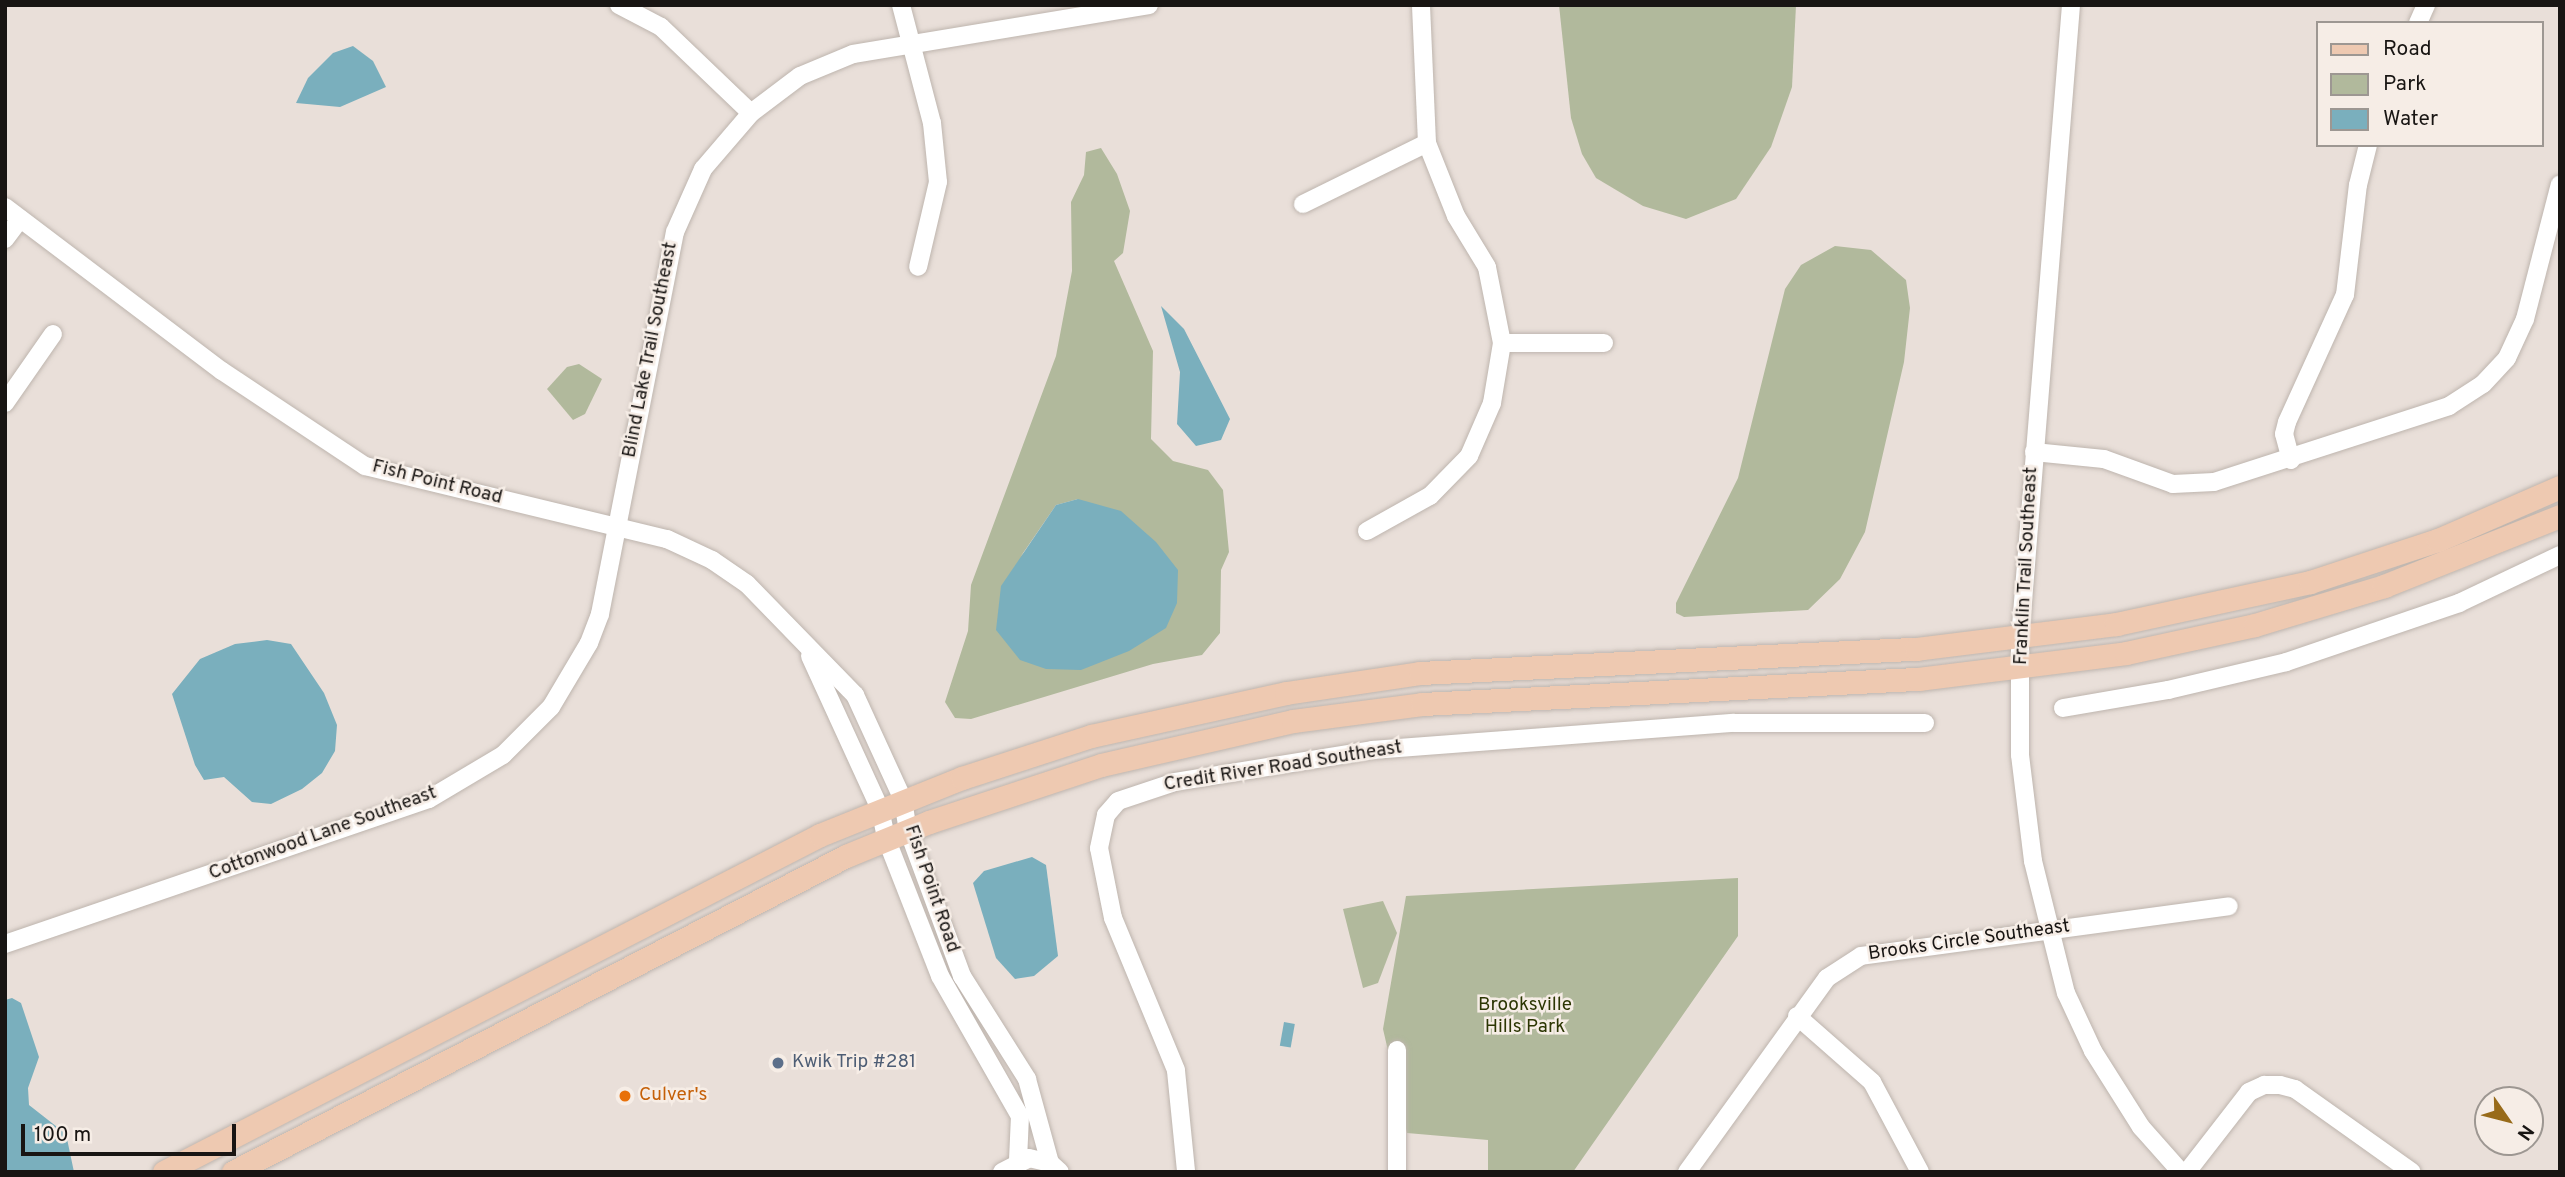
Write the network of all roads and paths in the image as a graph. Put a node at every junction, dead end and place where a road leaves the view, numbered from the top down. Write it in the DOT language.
graph roads {
  1 [pos="619,5"];
  2 [pos="901,5"];
  3 [pos="1149,5"];
  4 [pos="1421,5"];
  5 [pos="2071,5"];
  6 [pos="2426,5"];
  7 [pos="2419,21"];
  8 [pos="909,47"];
  9 [pos="751,113"];
  10 [pos="1427,144"];
  11 [pos="2368,147"];
  12 [pos="2560,184"];
  13 [pos="1303,204"];
  14 [pos="5,207"];
  15 [pos="20,219"];
  16 [pos="5,239"];
  17 [pos="918,267"];
  18 [pos="53,334"];
  19 [pos="1502,343"];
  20 [pos="1604,343"];
  21 [pos="5,403"];
  22 [pos="2034,452"];
  23 [pos="2291,460"];
  24 [pos="2560,487"];
  25 [pos="2560,516"];
  26 [pos="615,524"];
  27 [pos="1367,531"];
  28 [pos="2560,555"];
  29 [pos="792,626"];
  30 [pos="2020,639"];
  31 [pos="2021,669"];
  32 [pos="2063,708"];
  33 [pos="1925,723"];
  34 [pos="903,800"];
  35 [pos="880,809"];
  36 [pos="897,834"];
  37 [pos="2229,906"];
  38 [pos="2046,929"];
  39 [pos="5,944"];
  40 [pos="1797,1016"];
  41 [pos="1396,1050"];
  42 [pos="1018,1160"];
  43 [pos="1058,1169"];
  44 [pos="1186,1171"];
  45 [pos="164,1172"];
  46 [pos="233,1172"];
  47 [pos="1001,1172"];
  48 [pos="1177,1172"];
  49 [pos="1191,1172"];
  50 [pos="1397,1172"];
  51 [pos="1687,1172"];
  52 [pos="1920,1172"];
  53 [pos="2180,1172"];
  54 [pos="2187,1172"];
  55 [pos="2412,1172"];
  1 -- 9 [label="street"];
  2 -- 8 [label="street"];
  3 -- 8 [label="street, Blind Lake Trail Southeast"];
  4 -- 10 [label="street"];
  5 -- 22 [label="street, Franklin Trail Southeast"];
  6 -- 7 [label="street"];
  8 -- 9 [label="street, Blind Lake Trail Southeast"];
  8 -- 17 [label="street"];
  9 -- 26 [label="street, Blind Lake Trail Southeast"];
  10 -- 13 [label="street"];
  10 -- 19 [label="street"];
  11 -- 23 [label="street"];
  12 -- 23 [label="street"];
  14 -- 15 [label="street, Fish Point Road"];
  15 -- 16 [label="street"];
  15 -- 26 [label="street, Fish Point Road"];
  18 -- 21 [label="street"];
  19 -- 20 [label="street"];
  19 -- 27 [label="street"];
  22 -- 23 [label="street"];
  22 -- 30 [label="street, Franklin Trail Southeast"];
  24 -- 30 [label="main road"];
  25 -- 31 [label="main road"];
  26 -- 29 [label="street, Fish Point Road"];
  26 -- 39 [label="street, Cottonwood Lane Southeast"];
  28 -- 32 [label="street"];
  29 -- 34 [label="street, Fish Point Road"];
  29 -- 35 [label="street, Fish Point Road"];
  30 -- 31 [label="street, Franklin Trail Southeast"];
  30 -- 34 [label="main road"];
  31 -- 36 [label="main road"];
  31 -- 38 [label="street, Franklin Trail Southeast"];
  33 -- 44 [label="street, Credit River Road Southeast"];
  34 -- 35 [label="main road"];
  34 -- 36 [label="street, Fish Point Road"];
  35 -- 36 [label="street, Fish Point Road"];
  35 -- 45 [label="main road"];
  36 -- 42 [label="street, Fish Point Road"];
  36 -- 43 [label="street, Fish Point Road"];
  36 -- 46 [label="main road"];
  37 -- 38 [label="street, Brooks Circle Southeast"];
  38 -- 40 [label="street, Brooks Circle Southeast"];
  38 -- 53 [label="street, Franklin Trail Southeast"];
  40 -- 51 [label="street, Brooks Circle Southeast"];
  40 -- 52 [label="street"];
  41 -- 50 [label="street"];
  42 -- 43 [label="street"];
  42 -- 47 [label="street"];
  44 -- 48 [label="street"];
  44 -- 49 [label="street"];
  54 -- 55 [label="street"];
}
